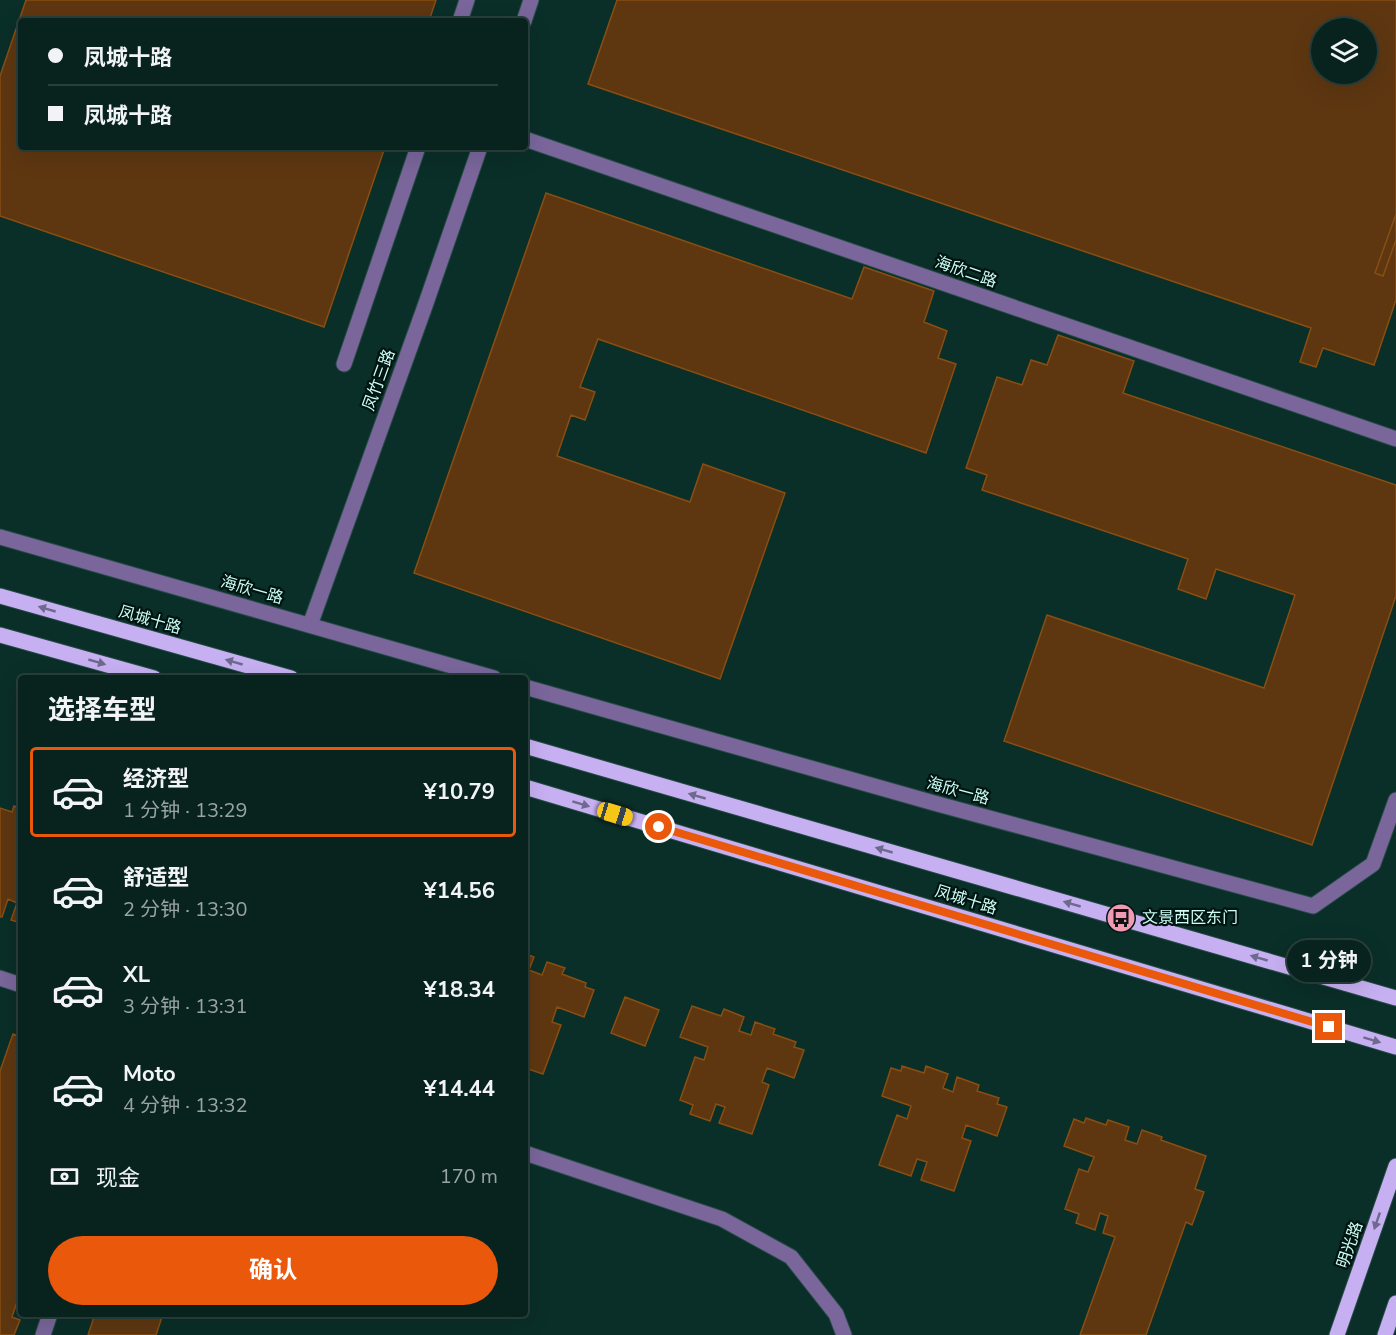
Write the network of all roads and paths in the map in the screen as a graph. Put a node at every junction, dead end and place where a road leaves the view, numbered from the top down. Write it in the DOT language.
graph roads {
  1 [pos="467,0"];
  2 [pos="531,0"];
  3 [pos="461,18"];
  4 [pos="525,18"];
  5 [pos="528,140"];
  6 [pos="417,150"];
  7 [pos="479,150"];
  8 [pos="344,364"];
  9 [pos="1396,439"];
  10 [pos="0,537"];
  11 [pos="0,596"];
  12 [pos="309,625"];
  13 [pos="0,635"];
  14 [pos="143,675"];
  15 [pos="280,675"];
  16 [pos="484,675"];
  17 [pos="528,688"];
  18 [pos="528,747"];
  19 [pos="528,788"];
  20 [pos="1396,800"];
  21 [pos="0,978"];
  22 [pos="18,984"];
  23 [pos="1396,998"];
  24 [pos="1396,1047"];
  25 [pos="528,1154"];
  26 [pos="1396,1166"];
  27 [pos="1396,1303"];
  28 [pos="49,1317"];
  29 [pos="43,1335"];
  30 [pos="844,1335"];
  31 [pos="1337,1335"];
  32 [pos="1385,1335"];
  1 -- 3 [label="street"];
  2 -- 4 [label="street"];
  5 -- 9 [label="street, 海欣二路"];
  6 -- 8 [label="street"];
  7 -- 12 [label="street, 凤竹三路"];
  10 -- 12 [label="street, 海欣一路"];
  15 -- 11 [label="main road, 凤城十路, one-way"];
  12 -- 16 [label="street, 海欣一路"];
  13 -- 14 [label="main road, one-way"];
  17 -- 20 [label="street, 海欣一路"];
  23 -- 18 [label="main road, 凤城十路, one-way"];
  19 -- 24 [label="main road, 凤城十路, one-way"];
  21 -- 22 [label="street"];
  25 -- 30 [label="street"];
  26 -- 31 [label="main road, 明光路, one-way"];
  27 -- 32 [label="main road"];
  28 -- 29 [label="street"];
}
